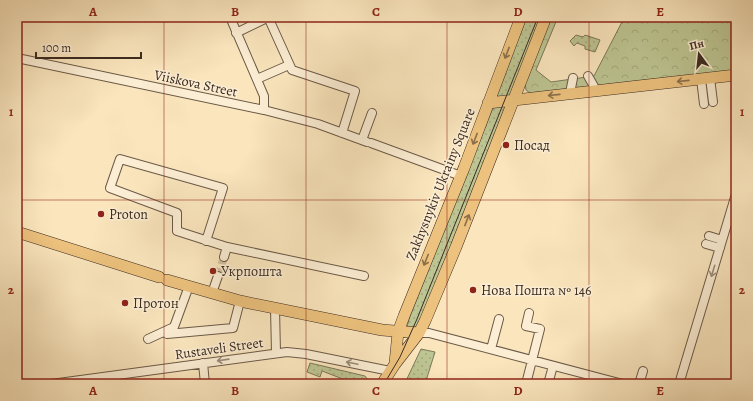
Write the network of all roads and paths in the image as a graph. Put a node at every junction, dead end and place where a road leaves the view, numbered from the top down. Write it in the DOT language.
graph roads {
  1 [pos="230,17"];
  2 [pos="268,17"];
  3 [pos="521,17"];
  4 [pos="543,18"];
  5 [pos="236,33"];
  6 [pos="17,59"];
  7 [pos="289,65"];
  8 [pos="736,75"];
  9 [pos="588,76"];
  10 [pos="573,78"];
  11 [pos="705,78"];
  12 [pos="257,79"];
  13 [pos="596,90"];
  14 [pos="570,93"];
  15 [pos="514,99"];
  16 [pos="488,103"];
  17 [pos="708,103"];
  18 [pos="264,110"];
  19 [pos="372,113"];
  20 [pos="342,132"];
  21 [pos="367,141"];
  22 [pos="461,176"];
  23 [pos="736,194"];
  24 [pos="17,232"];
  25 [pos="707,240"];
  26 [pos="206,241"];
  27 [pos="721,244"];
  28 [pos="227,247"];
  29 [pos="224,257"];
  30 [pos="218,276"];
  31 [pos="364,276"];
  32 [pos="189,286"];
  33 [pos="212,293"];
  34 [pos="240,301"];
  35 [pos="275,308"];
  36 [pos="529,313"];
  37 [pos="499,319"];
  38 [pos="398,332"];
  39 [pos="419,333"];
  40 [pos="167,334"];
  41 [pos="148,339"];
  42 [pos="491,350"];
  43 [pos="276,353"];
  44 [pos="532,360"];
  45 [pos="203,363"];
  46 [pos="553,366"];
  47 [pos="392,368"];
  48 [pos="643,371"];
  49 [pos="89,381"];
  50 [pos="51,384"];
  51 [pos="205,384"];
  52 [pos="382,384"];
  53 [pos="526,384"];
  54 [pos="548,384"];
  55 [pos="622,384"];
  56 [pos="639,384"];
  57 [pos="679,384"];
  1 -- 5 [label="street"];
  2 -- 5 [label="street"];
  2 -- 7 [label="street"];
  3 -- 16 [label="main road, Zakhysnykiv Ukrainy Square, one-way"];
  4 -- 15 [label="main road"];
  5 -- 12 [label="street"];
  6 -- 18 [label="street, Viiskova Street"];
  7 -- 12 [label="street"];
  7 -- 20 [label="street"];
  8 -- 11 [label="main road"];
  9 -- 13 [label="street"];
  10 -- 14 [label="street"];
  11 -- 13 [label="main road, one-way"];
  11 -- 17 [label="street"];
  12 -- 18 [label="street"];
  13 -- 14 [label="main road"];
  14 -- 15 [label="main road, one-way"];
  15 -- 16 [label="main road"];
  39 -- 15 [label="main road, one-way"];
  16 -- 22 [label="main road, Zakhysnykiv Ukrainy Square, one-way"];
  18 -- 20 [label="street, Viiskova Street"];
  19 -- 21 [label="street"];
  20 -- 21 [label="street, Viiskova Street"];
  21 -- 22 [label="street, Viiskova Street"];
  22 -- 38 [label="main road, Zakhysnykiv Ukrainy Square, one-way"];
  23 -- 27 [label="street"];
  24 -- 32 [label="main road"];
  25 -- 27 [label="street"];
  26 -- 26 [label="street"];
  26 -- 28 [label="street"];
  27 -- 57 [label="street, one-way"];
  28 -- 29 [label="street"];
  28 -- 31 [label="street"];
  30 -- 33 [label="street"];
  32 -- 33 [label="main road"];
  32 -- 41 [label="street"];
  33 -- 34 [label="main road"];
  34 -- 35 [label="main road"];
  34 -- 40 [label="street"];
  35 -- 38 [label="main road"];
  35 -- 43 [label="street"];
  36 -- 44 [label="street"];
  37 -- 42 [label="street"];
  38 -- 39 [label="main road"];
  38 -- 47 [label="main road, Zakhysnykiv Ukrainy Square"];
  39 -- 42 [label="street"];
  39 -- 47 [label="main road"];
  42 -- 44 [label="street"];
  43 -- 45 [label="street, Rustaveli Street, one-way"];
  47 -- 43 [label="street, Rustaveli Street, one-way"];
  44 -- 46 [label="street"];
  44 -- 53 [label="street"];
  45 -- 49 [label="street, Rustaveli Street"];
  45 -- 51 [label="street"];
  46 -- 54 [label="street"];
  46 -- 55 [label="street"];
  47 -- 52 [label="main road"];
  48 -- 56 [label="street"];
  49 -- 50 [label="street, Rustaveli Street"];
}
